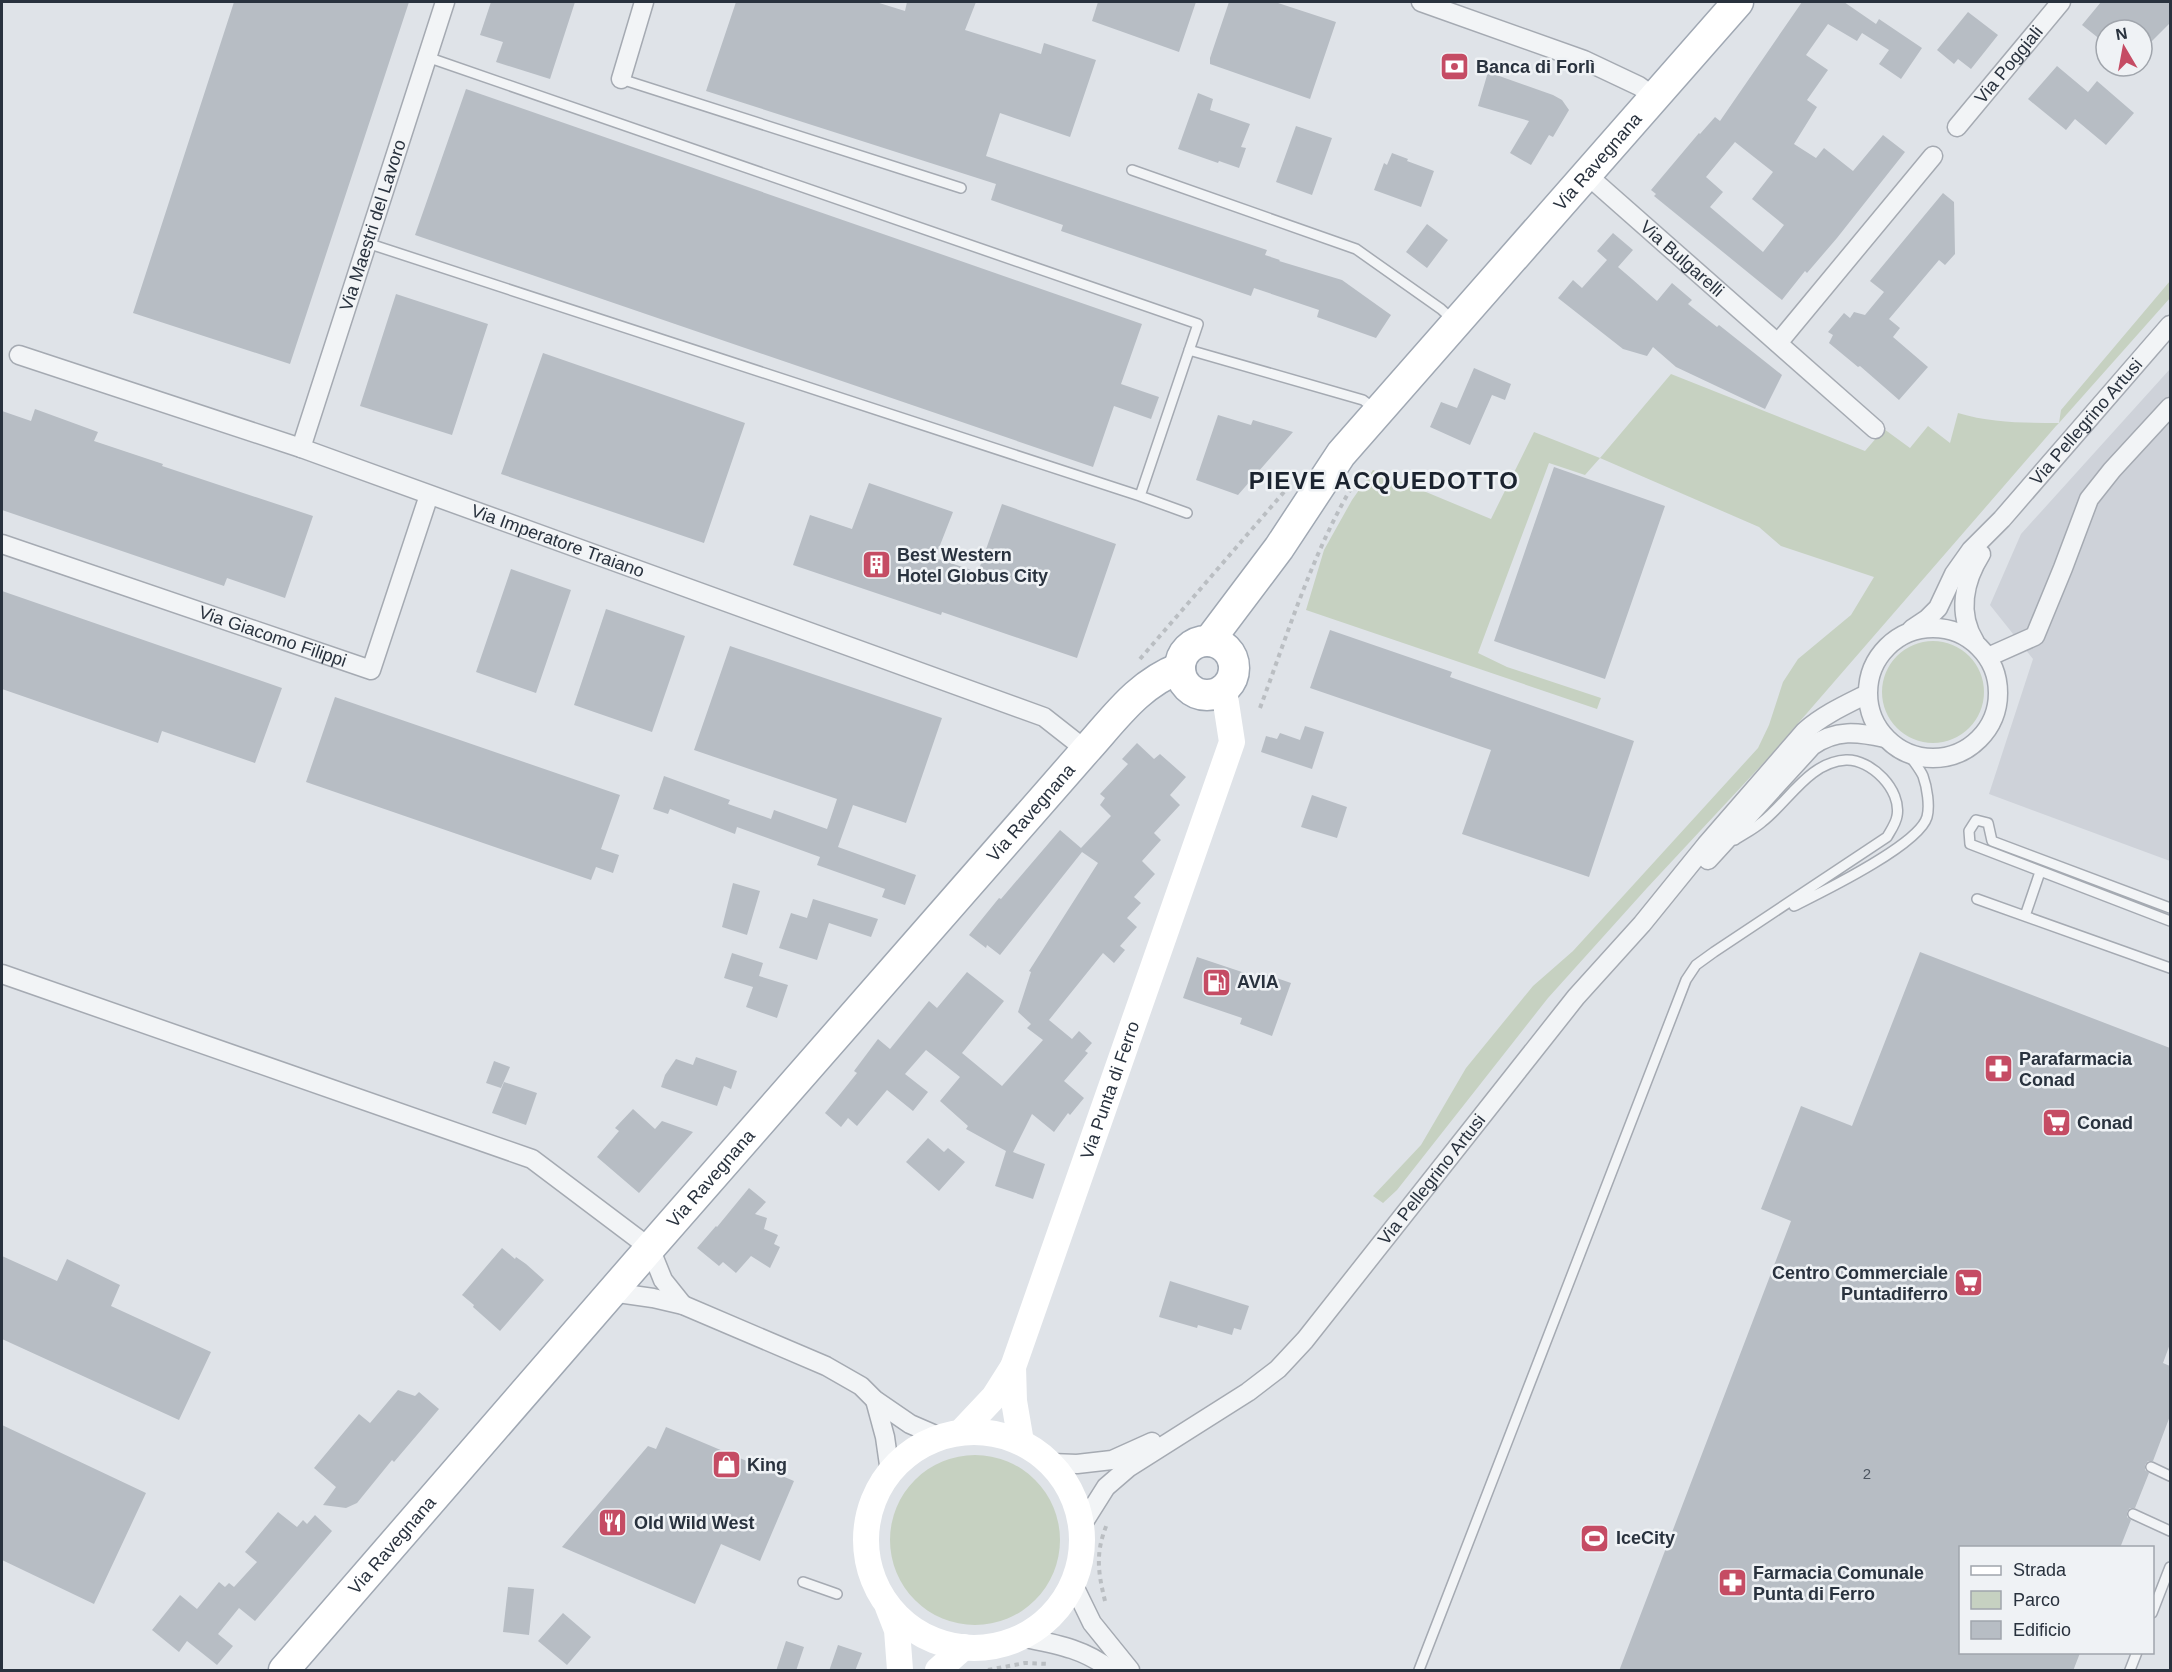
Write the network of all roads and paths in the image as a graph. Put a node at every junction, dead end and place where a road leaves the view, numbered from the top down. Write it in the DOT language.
graph roads {
  1 [pos="445,2"];
  2 [pos="644,2"];
  3 [pos="1738,2"];
  4 [pos="2061,2"];
  5 [pos="1432,3"];
  6 [pos="427,57"];
  7 [pos="621,79"];
  8 [pos="1654,97"];
  9 [pos="1958,127"];
  10 [pos="1934,156"];
  11 [pos="1132,170"];
  12 [pos="1586,174"];
  13 [pos="961,188"];
  14 [pos="367,243"];
  15 [pos="1457,323"];
  16 [pos="2170,325"];
  17 [pos="1778,343"];
  18 [pos="1189,350"];
  19 [pos="19,355"];
  20 [pos="2170,407"];
  21 [pos="1379,411"];
  22 [pos="1875,429"];
  23 [pos="301,448"];
  24 [pos="1354,483"];
  25 [pos="429,495"];
  26 [pos="1140,496"];
  27 [pos="1187,513"];
  28 [pos="2002,519"];
  29 [pos="2,544"];
  30 [pos="1908,632"];
  31 [pos="1975,642"];
  32 [pos="1219,645"];
  33 [pos="1988,657"];
  34 [pos="1181,674"];
  35 [pos="1216,693"];
  36 [pos="1867,694"];
  37 [pos="1260,708"];
  38 [pos="1885,738"];
  39 [pos="1086,750"];
  40 [pos="1908,753"];
  41 [pos="1716,853"];
  42 [pos="2040,872"];
  43 [pos="1977,899"];
  44 [pos="2170,908"];
  45 [pos="2025,916"];
  46 [pos="2170,921"];
  47 [pos="1642,924"];
  48 [pos="1747,931"];
  49 [pos="2170,968"];
  50 [pos="2,974"];
  51 [pos="650,1248"];
  52 [pos="611,1292"];
  53 [pos="683,1305"];
  54 [pos="1013,1367"];
  55 [pos="875,1400"];
  56 [pos="1206,1418"];
  57 [pos="951,1435"];
  58 [pos="1021,1442"];
  59 [pos="1051,1463"];
  60 [pos="2151,1467"];
  61 [pos="890,1472"];
  62 [pos="2170,1476"];
  63 [pos="2133,1514"];
  64 [pos="1082,1525"];
  65 [pos="2170,1531"];
  66 [pos="2170,1567"];
  67 [pos="803,1582"];
  68 [pos="1073,1584"];
  69 [pos="837,1594"];
  70 [pos="887,1604"];
  71 [pos="2154,1608"];
  72 [pos="1021,1637"];
  73 [pos="964,1647"];
  74 [pos="2137,1654"];
  75 [pos="284,1671"];
  76 [pos="900,1671"];
  77 [pos="938,1671"];
  78 [pos="1111,1671"];
  79 [pos="1130,1671"];
  80 [pos="1419,1671"];
  81 [pos="2130,1671"];
  1 -- 6 [label="street, Via Maestri del Lavoro"];
  2 -- 7 [label="street"];
  3 -- 8 [label="main road, Via Ravegnana"];
  4 -- 9 [label="street, Via Poggiali"];
  5 -- 8 [label="street"];
  6 -- 14 [label="street, Via Maestri del Lavoro"];
  6 -- 18 [label="lane"];
  7 -- 13 [label="lane"];
  8 -- 12 [label="main road, Via Ravegnana"];
  10 -- 17 [label="street"];
  11 -- 15 [label="lane"];
  12 -- 15 [label="main road, Via Ravegnana"];
  12 -- 17 [label="street, Via Bulgarelli"];
  14 -- 23 [label="street, Via Maestri del Lavoro"];
  14 -- 26 [label="lane"];
  15 -- 21 [label="main road, Via Ravegnana"];
  16 -- 28 [label="street, Via Pellegrino Artusi"];
  17 -- 22 [label="street, Via Bulgarelli"];
  18 -- 21 [label="lane"];
  18 -- 26 [label="lane"];
  19 -- 23 [label="street, Via Imperatore Traiano"];
  20 -- 33 [label="street"];
  21 -- 32 [label="main road, Via Ravegnana"];
  23 -- 25 [label="street, Via Imperatore Traiano"];
  24 -- 37 [label="path"];
  25 -- 29 [label="street, Via Giacomo Filippi"];
  25 -- 39 [label="street, Via Imperatore Traiano"];
  26 -- 27 [label="lane"];
  28 -- 30 [label="street"];
  28 -- 31 [label="street"];
  30 -- 31 [label="street"];
  30 -- 36 [label="street"];
  31 -- 33 [label="street"];
  32 -- 34 [label="main road"];
  32 -- 35 [label="main road"];
  33 -- 40 [label="street"];
  34 -- 35 [label="main road"];
  34 -- 39 [label="main road, Via Ravegnana"];
  35 -- 54 [label="street, Via Punta di Ferro"];
  36 -- 38 [label="street"];
  36 -- 47 [label="street"];
  38 -- 40 [label="street"];
  38 -- 41 [label="street"];
  39 -- 51 [label="main road, Via Ravegnana"];
  40 -- 48 [label="lane"];
  41 -- 47 [label="street"];
  41 -- 48 [label="lane"];
  42 -- 44 [label="lane"];
  42 -- 45 [label="lane"];
  42 -- 46 [label="lane"];
  43 -- 45 [label="lane"];
  45 -- 49 [label="lane"];
  47 -- 56 [label="street, Via Pellegrino Artusi"];
  48 -- 80 [label="lane"];
  50 -- 51 [label="street"];
  51 -- 52 [label="main road, Via Ravegnana"];
  51 -- 53 [label="street"];
  52 -- 53 [label="street"];
  52 -- 75 [label="main road, Via Ravegnana"];
  53 -- 55 [label="street"];
  54 -- 57 [label="street"];
  54 -- 58 [label="street, Via Punta di Ferro"];
  55 -- 57 [label="street"];
  55 -- 61 [label="street"];
  56 -- 59 [label="street"];
  56 -- 64 [label="street"];
  57 -- 58 [label="street"];
  57 -- 61 [label="street"];
  58 -- 59 [label="street"];
  59 -- 64 [label="street"];
  60 -- 62 [label="lane"];
  61 -- 70 [label="street"];
  63 -- 65 [label="lane"];
  64 -- 68 [label="street"];
  66 -- 71 [label="lane"];
  67 -- 69 [label="lane"];
  68 -- 72 [label="street"];
  68 -- 79 [label="street"];
  70 -- 73 [label="street"];
  70 -- 76 [label="street"];
  72 -- 73 [label="street"];
  72 -- 78 [label="street"];
  73 -- 77 [label="street"];
  74 -- 81 [label="lane"];
}
